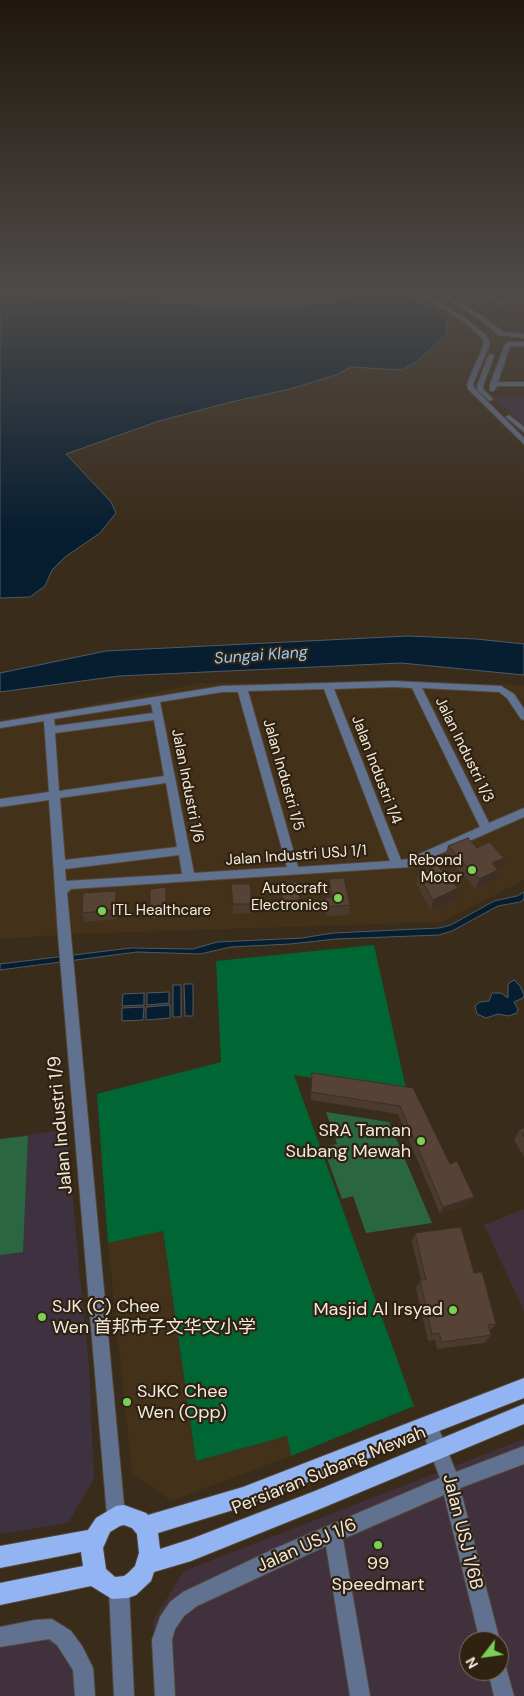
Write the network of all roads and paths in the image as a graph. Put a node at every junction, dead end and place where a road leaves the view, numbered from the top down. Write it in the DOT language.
graph roads {
  1 [pos="476,372"];
  2 [pos="485,372"];
  3 [pos="498,372"];
  4 [pos="524,384"];
  5 [pos="524,430"];
  6 [pos="523,440"];
  7 [pos="415,684"];
  8 [pos="328,686"];
  9 [pos="242,688"];
  10 [pos="154,699"];
  11 [pos="158,716"];
  12 [pos="524,717"];
  13 [pos="49,718"];
  14 [pos="0,726"];
  15 [pos="50,730"];
  16 [pos="170,779"];
  17 [pos="54,796"];
  18 [pos="0,803"];
  19 [pos="524,812"];
  20 [pos="487,829"];
  21 [pos="184,850"];
  22 [pos="60,865"];
  23 [pos="397,865"];
  24 [pos="294,871"];
  25 [pos="190,878"];
  26 [pos="62,890"];
  27 [pos="524,1388"];
  28 [pos="524,1414"];
  29 [pos="429,1425"];
  30 [pos="440,1450"];
  31 [pos="524,1455"];
  32 [pos="450,1483"];
  33 [pos="116,1516"];
  34 [pos="144,1527"];
  35 [pos="332,1534"];
  36 [pos="95,1539"];
  37 [pos="0,1557"];
  38 [pos="148,1562"];
  39 [pos="96,1574"];
  40 [pos="119,1589"];
  41 [pos="0,1594"];
  42 [pos="487,1631"];
  43 [pos="0,1637"];
  44 [pos="500,1681"];
  45 [pos="85,1692"];
  46 [pos="124,1696"];
  47 [pos="166,1696"];
  48 [pos="360,1696"];
  49 [pos="504,1696"];
  1 -- 6 [label="street"];
  2 -- 5 [label="street"];
  3 -- 4 [label="street"];
  7 -- 8 [label="street"];
  7 -- 12 [label="street"];
  7 -- 20 [label="street, Jalan Industri 1/3"];
  8 -- 9 [label="street"];
  8 -- 23 [label="street, Jalan Industri 1/4"];
  9 -- 10 [label="street"];
  9 -- 24 [label="street, Jalan Industri 1/5"];
  10 -- 11 [label="street, Jalan Industri 1/6"];
  10 -- 13 [label="street"];
  11 -- 15 [label="street"];
  11 -- 16 [label="street, Jalan Industri 1/6"];
  13 -- 14 [label="street"];
  13 -- 15 [label="street, Jalan Industri 1/9"];
  15 -- 17 [label="street, Jalan Industri 1/9"];
  16 -- 17 [label="street"];
  16 -- 21 [label="street, Jalan Industri 1/6"];
  17 -- 18 [label="street"];
  17 -- 22 [label="street, Jalan Industri 1/9"];
  19 -- 20 [label="street, Jalan Industri USJ 1/1"];
  20 -- 23 [label="street, Jalan Industri USJ 1/1"];
  21 -- 22 [label="street"];
  21 -- 25 [label="street, Jalan Industri 1/6"];
  22 -- 26 [label="street, Jalan Industri 1/9"];
  23 -- 24 [label="street, Jalan Industri USJ 1/1"];
  24 -- 25 [label="street, Jalan Industri USJ 1/1"];
  25 -- 26 [label="street, Jalan Industri USJ 1/1"];
  26 -- 33 [label="street, Jalan Industri 1/9"];
  27 -- 29 [label="main road, Persiaran Subang Mewah"];
  28 -- 30 [label="main road, Persiaran Subang Mewah"];
  29 -- 30 [label="street, Jalan USJ 1/6B"];
  29 -- 34 [label="main road, Persiaran Subang Mewah"];
  30 -- 32 [label="street, Jalan USJ 1/6B"];
  30 -- 38 [label="main road, Persiaran Subang Mewah"];
  31 -- 32 [label="street, Jalan USJ 1/6"];
  32 -- 35 [label="street, Jalan USJ 1/6"];
  32 -- 42 [label="street, Jalan USJ 1/6B"];
  33 -- 34 [label="main road"];
  33 -- 36 [label="main road"];
  34 -- 38 [label="main road"];
  35 -- 47 [label="street, Jalan USJ 1/6"];
  35 -- 48 [label="street"];
  36 -- 37 [label="main road"];
  36 -- 39 [label="main road"];
  38 -- 40 [label="main road"];
  39 -- 40 [label="main road"];
  39 -- 41 [label="main road"];
  40 -- 46 [label="street"];
  43 -- 45 [label="street"];
  44 -- 49 [label="street"];
}
